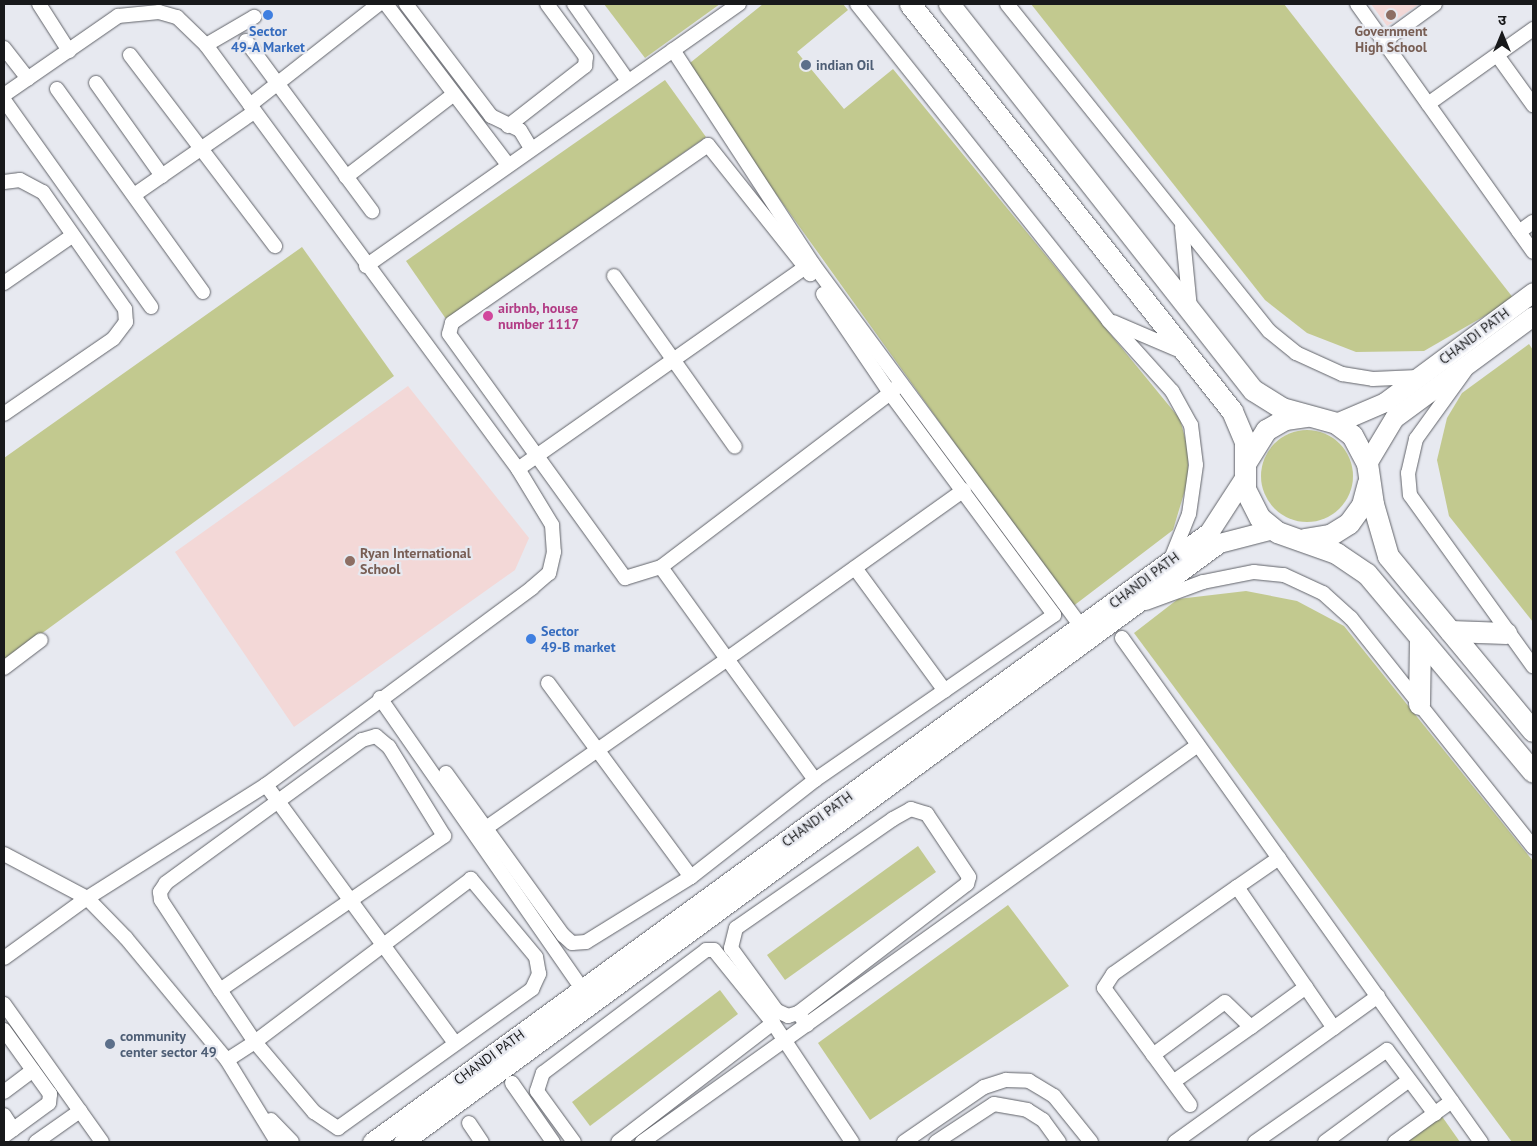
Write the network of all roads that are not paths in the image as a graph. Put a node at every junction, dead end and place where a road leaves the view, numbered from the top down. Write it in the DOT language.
graph roads {
  1 [pos="39,4"];
  2 [pos="379,4"];
  3 [pos="386,4"];
  4 [pos="406,4"];
  5 [pos="547,4"];
  6 [pos="574,4"];
  7 [pos="739,4"];
  8 [pos="857,4"];
  9 [pos="910,4"];
  10 [pos="949,4"];
  11 [pos="1007,4"];
  12 [pos="1357,4"];
  13 [pos="1435,4"];
  14 [pos="254,17"];
  15 [pos="1533,29"];
  16 [pos="246,41"];
  17 [pos="1384,42"];
  18 [pos="206,45"];
  19 [pos="4,48"];
  20 [pos="673,50"];
  21 [pos="69,51"];
  22 [pos="130,55"];
  23 [pos="1497,55"];
  24 [pos="28,79"];
  25 [pos="628,81"];
  26 [pos="96,83"];
  27 [pos="277,83"];
  28 [pos="57,89"];
  29 [pos="453,95"];
  30 [pos="4,96"];
  31 [pos="4,100"];
  32 [pos="1428,104"];
  33 [pos="1533,105"];
  34 [pos="252,109"];
  35 [pos="508,126"];
  36 [pos="530,148"];
  37 [pos="200,151"];
  38 [pos="508,165"];
  39 [pos="162,176"];
  40 [pos="346,177"];
  41 [pos="4,182"];
  42 [pos="134,195"];
  43 [pos="372,212"];
  44 [pos="1533,222"];
  45 [pos="1182,228"];
  46 [pos="1519,232"];
  47 [pos="72,236"];
  48 [pos="275,246"];
  49 [pos="1533,252"];
  50 [pos="366,266"];
  51 [pos="805,267"];
  52 [pos="614,276"];
  53 [pos="4,283"];
  54 [pos="203,292"];
  55 [pos="1533,292"];
  56 [pos="151,307"];
  57 [pos="1190,310"];
  58 [pos="1533,316"];
  59 [pos="1108,320"];
  60 [pos="1186,353"];
  61 [pos="1473,360"];
  62 [pos="673,363"];
  63 [pos="1420,377"];
  64 [pos="895,388"];
  65 [pos="4,414"];
  66 [pos="1326,419"];
  67 [pos="736,447"];
  68 [pos="534,458"];
  69 [pos="1368,468"];
  70 [pos="518,469"];
  71 [pos="1244,473"];
  72 [pos="964,490"];
  73 [pos="1273,529"];
  74 [pos="1298,539"];
  75 [pos="1171,560"];
  76 [pos="660,567"];
  77 [pos="855,568"];
  78 [pos="1115,620"];
  79 [pos="1082,627"];
  80 [pos="1450,630"];
  81 [pos="1506,633"];
  82 [pos="1420,637"];
  83 [pos="1122,638"];
  84 [pos="41,640"];
  85 [pos="727,659"];
  86 [pos="1533,666"];
  87 [pos="4,668"];
  88 [pos="548,682"];
  89 [pos="945,691"];
  90 [pos="380,698"];
  91 [pos="1418,704"];
  92 [pos="1533,731"];
  93 [pos="1198,745"];
  94 [pos="598,749"];
  95 [pos="1533,772"];
  96 [pos="446,773"];
  97 [pos="815,780"];
  98 [pos="266,785"];
  99 [pos="278,801"];
  100 [pos="480,832"];
  101 [pos="1533,847"];
  102 [pos="4,854"];
  103 [pos="1280,858"];
  104 [pos="691,877"];
  105 [pos="967,884"];
  106 [pos="1237,887"];
  107 [pos="87,898"];
  108 [pos="350,900"];
  109 [pos="978,902"];
  110 [pos="383,945"];
  111 [pos="4,958"];
  112 [pos="1306,987"];
  113 [pos="582,989"];
  114 [pos="220,990"];
  115 [pos="1378,996"];
  116 [pos="4,1004"];
  117 [pos="798,1013"];
  118 [pos="773,1023"];
  119 [pos="807,1025"];
  120 [pos="1251,1027"];
  121 [pos="1334,1028"];
  122 [pos="6,1038"];
  123 [pos="785,1041"];
  124 [pos="254,1042"];
  125 [pos="455,1043"];
  126 [pos="1153,1055"];
  127 [pos="226,1060"];
  128 [pos="33,1070"];
  129 [pos="1409,1080"];
  130 [pos="1173,1082"];
  131 [pos="512,1083"];
  132 [pos="4,1092"];
  133 [pos="1452,1101"];
  134 [pos="1190,1105"];
  135 [pos="260,1108"];
  136 [pos="80,1111"];
  137 [pos="1435,1114"];
  138 [pos="4,1115"];
  139 [pos="468,1123"];
  140 [pos="8,1133"];
  141 [pos="36,1142"];
  142 [pos="102,1142"];
  143 [pos="277,1142"];
  144 [pos="292,1142"];
  145 [pos="372,1142"];
  146 [pos="403,1142"];
  147 [pos="482,1142"];
  148 [pos="553,1142"];
  149 [pos="574,1142"];
  150 [pos="618,1142"];
  151 [pos="642,1142"];
  152 [pos="852,1142"];
  153 [pos="904,1142"];
  154 [pos="936,1142"];
  155 [pos="1059,1142"];
  156 [pos="1091,1142"];
  157 [pos="1175,1142"];
  158 [pos="1255,1142"];
  159 [pos="1324,1142"];
  160 [pos="1396,1142"];
  161 [pos="1481,1142"];
  1 -- 21 [label="street"];
  2 -- 27 [label="street"];
  3 -- 29 [label="street"];
  4 -- 35 [label="street"];
  5 -- 35 [label="street"];
  6 -- 25 [label="street"];
  7 -- 20 [label="street"];
  8 -- 59 [label="street"];
  9 -- 60 [label="highway"];
  10 -- 57 [label="highway"];
  11 -- 45 [label="street"];
  12 -- 17 [label="street"];
  13 -- 17 [label="street"];
  14 -- 18 [label="street"];
  15 -- 23 [label="street"];
  16 -- 27 [label="street"];
  17 -- 32 [label="street"];
  18 -- 21 [label="street"];
  18 -- 34 [label="street"];
  19 -- 24 [label="street"];
  20 -- 25 [label="street"];
  20 -- 64 [label="street"];
  21 -- 24 [label="street"];
  22 -- 37 [label="street"];
  23 -- 32 [label="street"];
  23 -- 33 [label="street"];
  24 -- 30 [label="street"];
  25 -- 36 [label="street"];
  26 -- 39 [label="street"];
  27 -- 34 [label="street"];
  27 -- 40 [label="street"];
  28 -- 42 [label="street"];
  29 -- 38 [label="street"];
  29 -- 40 [label="street"];
  31 -- 56 [label="street"];
  32 -- 46 [label="street"];
  34 -- 37 [label="street"];
  34 -- 50 [label="street"];
  35 -- 36 [label="street"];
  36 -- 38 [label="street"];
  37 -- 39 [label="street"];
  37 -- 48 [label="street"];
  38 -- 50 [label="street"];
  39 -- 42 [label="street"];
  40 -- 43 [label="street"];
  41 -- 47 [label="street"];
  42 -- 54 [label="street"];
  44 -- 46 [label="street"];
  45 -- 57 [label="street"];
  45 -- 63 [label="street"];
  46 -- 49 [label="street"];
  47 -- 53 [label="street"];
  47 -- 65 [label="street"];
  50 -- 70 [label="street"];
  51 -- 62 [label="street"];
  51 -- 64 [label="street"];
  51 -- 68 [label="street"];
  52 -- 62 [label="street"];
  55 -- 63 [label="main road, CHANDI PATH"];
  57 -- 66 [label="highway"];
  58 -- 61 [label="main road, CHANDI PATH"];
  59 -- 60 [label="street"];
  59 -- 75 [label="street"];
  60 -- 71 [label="highway"];
  61 -- 69 [label="main road, CHANDI PATH"];
  61 -- 81 [label="street"];
  62 -- 67 [label="street"];
  62 -- 68 [label="street"];
  63 -- 66 [label="main road, CHANDI PATH"];
  64 -- 72 [label="street"];
  64 -- 76 [label="street"];
  64 -- 79 [label="street"];
  66 -- 69 [label="highway"];
  66 -- 71 [label="highway"];
  68 -- 70 [label="street"];
  68 -- 76 [label="street"];
  69 -- 74 [label="highway"];
  69 -- 80 [label="highway"];
  70 -- 90 [label="street"];
  71 -- 73 [label="highway"];
  71 -- 75 [label="main road, CHANDI PATH"];
  72 -- 77 [label="street"];
  72 -- 89 [label="street"];
  73 -- 74 [label="highway"];
  73 -- 78 [label="main road, CHANDI PATH"];
  74 -- 82 [label="highway"];
  75 -- 79 [label="main road, CHANDI PATH"];
  76 -- 85 [label="street"];
  77 -- 85 [label="street"];
  77 -- 89 [label="street"];
  78 -- 91 [label="street"];
  78 -- 146 [label="main road, CHANDI PATH"];
  79 -- 113 [label="main road, CHANDI PATH"];
  80 -- 81 [label="highway"];
  80 -- 92 [label="highway"];
  81 -- 86 [label="street"];
  82 -- 91 [label="highway"];
  82 -- 95 [label="highway"];
  83 -- 93 [label="street"];
  84 -- 87 [label="street"];
  85 -- 94 [label="street"];
  85 -- 97 [label="street"];
  88 -- 94 [label="street"];
  89 -- 97 [label="street"];
  90 -- 98 [label="street"];
  90 -- 100 [label="street"];
  91 -- 101 [label="street"];
  93 -- 103 [label="street"];
  93 -- 109 [label="street"];
  94 -- 100 [label="street"];
  94 -- 104 [label="street"];
  96 -- 100 [label="street"];
  97 -- 104 [label="street"];
  98 -- 99 [label="street"];
  98 -- 107 [label="street"];
  99 -- 108 [label="street"];
  99 -- 108 [label="street"];
  99 -- 114 [label="street"];
  100 -- 104 [label="street"];
  100 -- 113 [label="street"];
  102 -- 107 [label="street"];
  103 -- 106 [label="street"];
  103 -- 115 [label="street"];
  105 -- 109 [label="street"];
  105 -- 117 [label="street"];
  105 -- 117 [label="street"];
  106 -- 112 [label="street"];
  106 -- 126 [label="street"];
  107 -- 111 [label="street"];
  107 -- 127 [label="street"];
  108 -- 110 [label="street"];
  108 -- 114 [label="street"];
  109 -- 119 [label="street"];
  110 -- 124 [label="street"];
  110 -- 125 [label="street"];
  110 -- 125 [label="street"];
  112 -- 120 [label="street"];
  112 -- 121 [label="street"];
  113 -- 145 [label="main road, CHANDI PATH"];
  114 -- 124 [label="street"];
  115 -- 121 [label="street"];
  115 -- 133 [label="street"];
  116 -- 136 [label="street"];
  117 -- 119 [label="street"];
  118 -- 123 [label="street"];
  118 -- 149 [label="street"];
  118 -- 150 [label="street"];
  119 -- 123 [label="street"];
  120 -- 126 [label="street"];
  120 -- 130 [label="street"];
  121 -- 157 [label="street"];
  122 -- 128 [label="street"];
  123 -- 151 [label="street"];
  123 -- 152 [label="street"];
  124 -- 125 [label="street"];
  124 -- 127 [label="street"];
  126 -- 130 [label="street"];
  127 -- 135 [label="street"];
  128 -- 132 [label="street"];
  128 -- 140 [label="street"];
  129 -- 137 [label="street"];
  129 -- 158 [label="street"];
  129 -- 159 [label="street"];
  130 -- 134 [label="street"];
  131 -- 148 [label="street"];
  133 -- 137 [label="street"];
  133 -- 161 [label="street"];
  135 -- 143 [label="street"];
  135 -- 144 [label="street"];
  136 -- 141 [label="street"];
  136 -- 142 [label="street"];
  137 -- 160 [label="street"];
  138 -- 140 [label="street"];
  139 -- 147 [label="street"];
  153 -- 156 [label="street"];
  154 -- 155 [label="street"];
}
